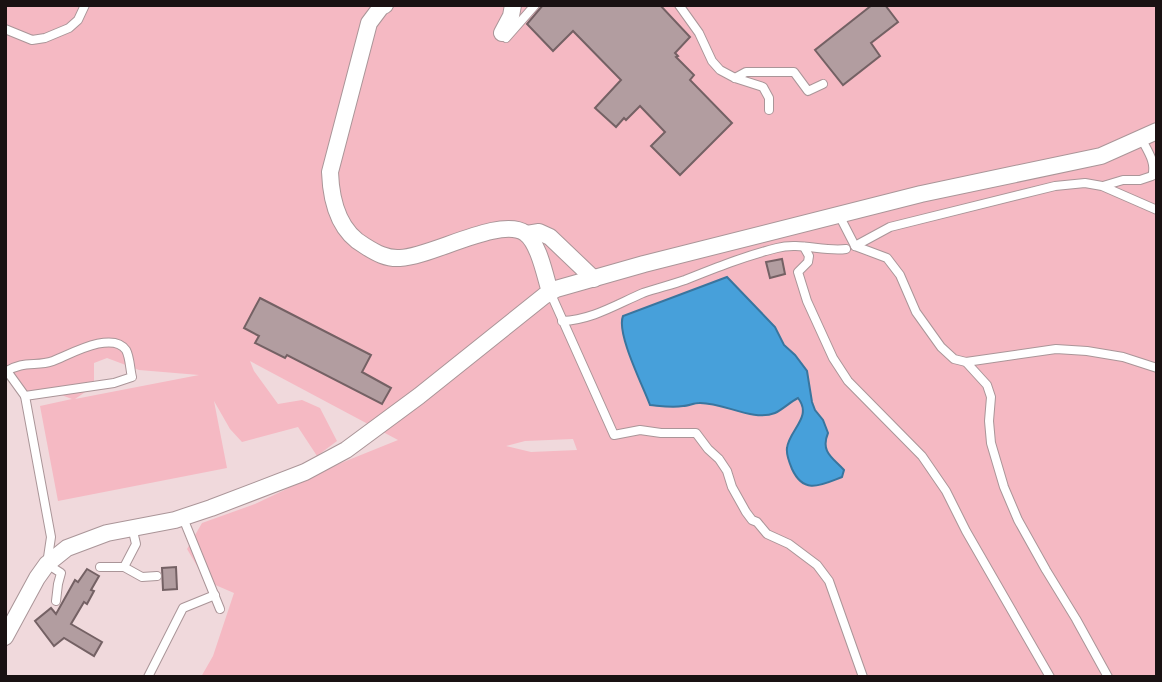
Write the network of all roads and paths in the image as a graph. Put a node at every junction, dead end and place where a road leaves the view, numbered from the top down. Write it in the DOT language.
graph roads {
  1 [pos="85,5"];
  2 [pos="385,5"];
  3 [pos="513,5"];
  4 [pos="535,5"];
  5 [pos="679,5"];
  6 [pos="5,29"];
  7 [pos="504,36"];
  8 [pos="735,78"];
  9 [pos="823,84"];
  10 [pos="769,110"];
  11 [pos="1157,131"];
  12 [pos="1142,138"];
  13 [pos="1102,186"];
  14 [pos="1157,210"];
  15 [pos="839,215"];
  16 [pos="527,234"];
  17 [pos="804,247"];
  18 [pos="851,247"];
  19 [pos="594,279"];
  20 [pos="550,292"];
  21 [pos="562,321"];
  22 [pos="966,362"];
  23 [pos="1157,368"];
  24 [pos="6,371"];
  25 [pos="25,396"];
  26 [pos="183,517"];
  27 [pos="132,527"];
  28 [pos="47,564"];
  29 [pos="100,567"];
  30 [pos="124,567"];
  31 [pos="157,576"];
  32 [pos="215,595"];
  33 [pos="56,601"];
  34 [pos="220,609"];
  35 [pos="5,637"];
  36 [pos="148,677"];
  37 [pos="863,677"];
  38 [pos="1050,677"];
  39 [pos="1108,677"];
  1 -- 6 [label="lane"];
  2 -- 16 [label="street"];
  3 -- 7 [label="street"];
  4 -- 7 [label="lane"];
  5 -- 8 [label="lane"];
  8 -- 9 [label="lane"];
  8 -- 10 [label="lane"];
  11 -- 12 [label="street"];
  12 -- 13 [label="lane"];
  12 -- 15 [label="street"];
  13 -- 14 [label="lane"];
  13 -- 18 [label="lane"];
  15 -- 18 [label="lane"];
  15 -- 19 [label="street"];
  16 -- 19 [label="street"];
  16 -- 20 [label="street"];
  17 -- 18 [label="lane"];
  17 -- 21 [label="lane"];
  17 -- 38 [label="lane"];
  18 -- 22 [label="lane"];
  19 -- 20 [label="street"];
  20 -- 21 [label="lane"];
  20 -- 26 [label="street"];
  21 -- 37 [label="lane"];
  22 -- 23 [label="lane"];
  22 -- 39 [label="lane"];
  24 -- 25 [label="lane"];
  24 -- 25 [label="lane"];
  25 -- 28 [label="lane"];
  26 -- 27 [label="street"];
  26 -- 32 [label="lane"];
  27 -- 28 [label="street"];
  27 -- 30 [label="lane"];
  28 -- 33 [label="lane"];
  28 -- 35 [label="street"];
  29 -- 30 [label="lane"];
  30 -- 31 [label="lane"];
  32 -- 34 [label="lane"];
  32 -- 36 [label="lane"];
}
